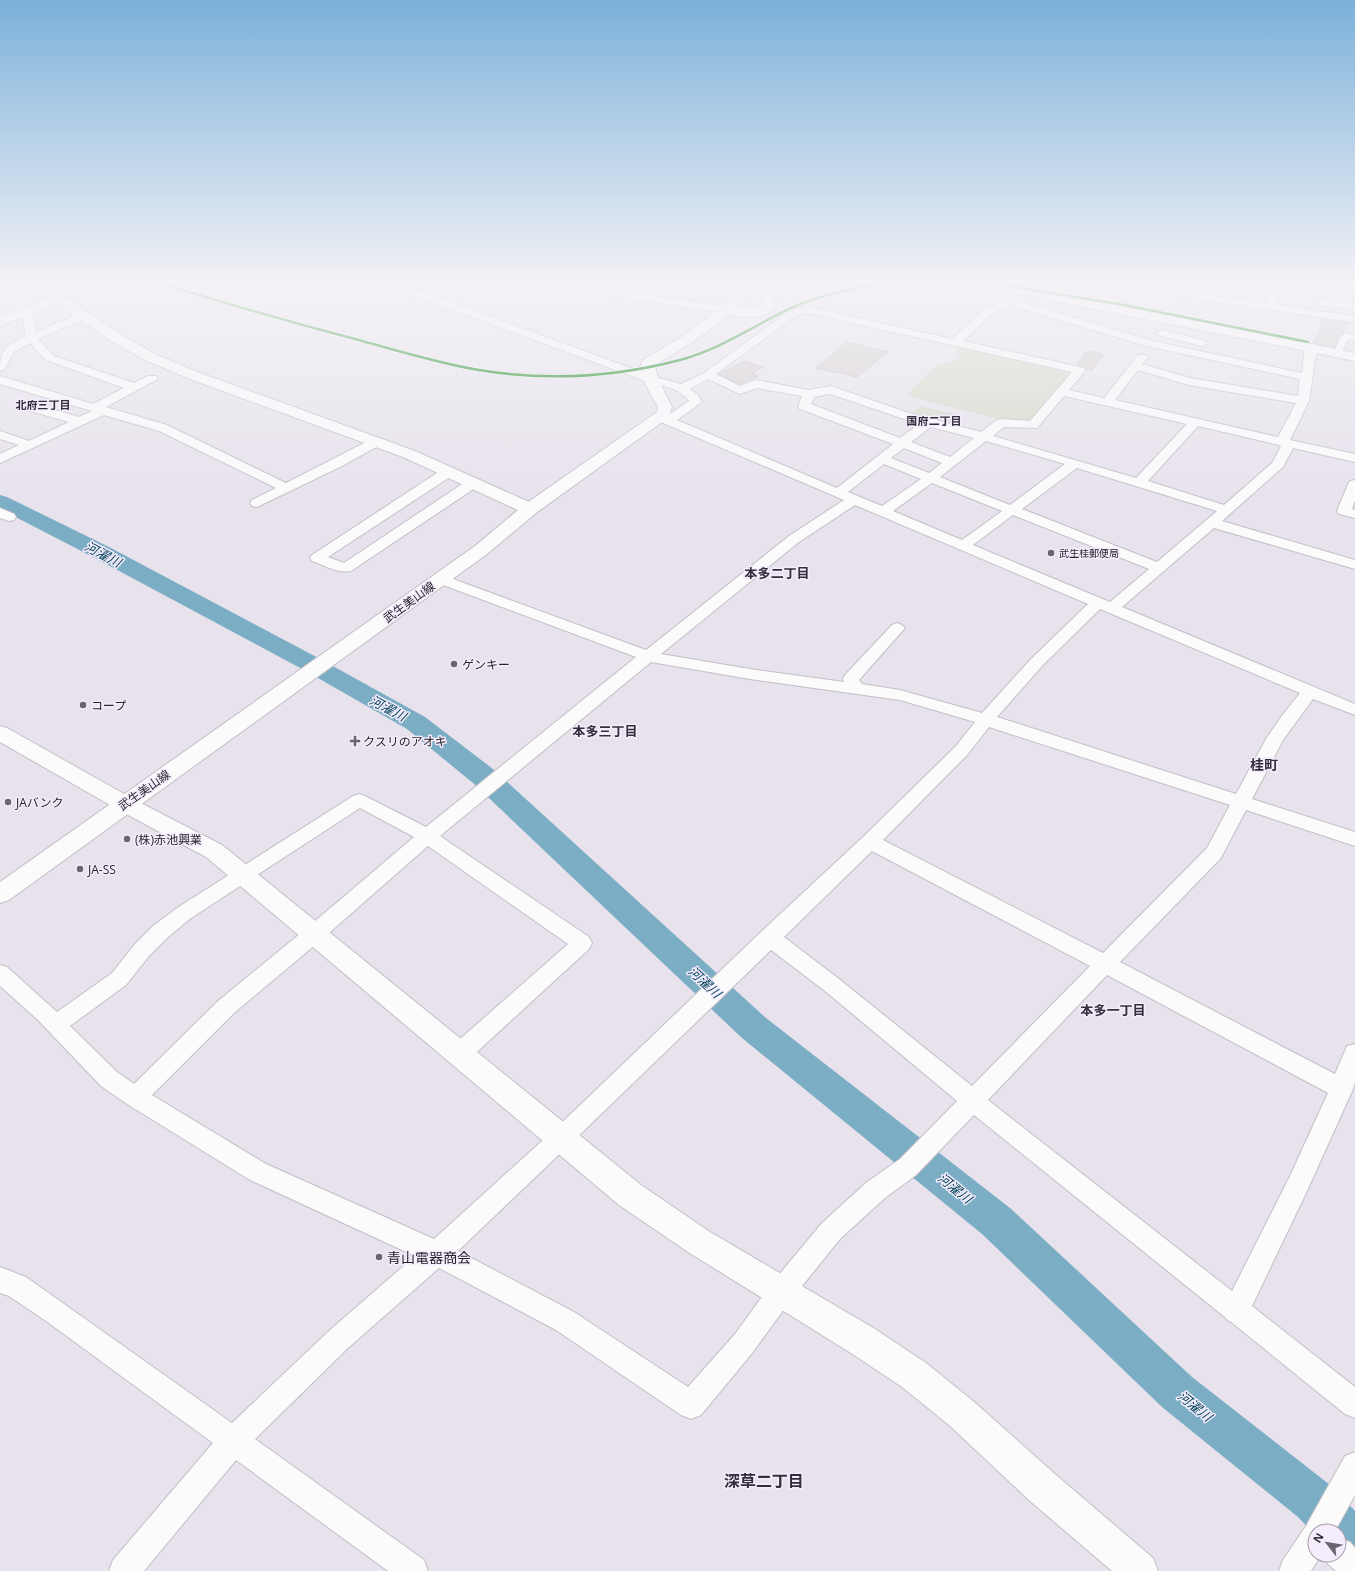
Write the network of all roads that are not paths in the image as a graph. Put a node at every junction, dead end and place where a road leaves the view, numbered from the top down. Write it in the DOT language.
graph roads {
  1 [pos="6,357"];
  2 [pos="49,357"];
  3 [pos="151,357"];
  4 [pos="592,357"];
  5 [pos="657,357"];
  6 [pos="732,357"];
  7 [pos="1023,357"];
  8 [pos="1142,357"];
  9 [pos="1228,357"];
  10 [pos="1258,357"];
  11 [pos="1309,357"];
  12 [pos="648,363"];
  13 [pos="616,366"];
  14 [pos="1135,366"];
  15 [pos="0,368"];
  16 [pos="1307,371"];
  17 [pos="708,375"];
  18 [pos="152,378"];
  19 [pos="0,380"];
  20 [pos="652,380"];
  21 [pos="134,387"];
  22 [pos="680,389"];
  23 [pos="1062,392"];
  24 [pos="809,394"];
  25 [pos="1303,401"];
  26 [pos="1107,402"];
  27 [pos="34,408"];
  28 [pos="100,409"];
  29 [pos="665,418"];
  30 [pos="80,421"];
  31 [pos="1196,421"];
  32 [pos="929,422"];
  33 [pos="0,436"];
  34 [pos="985,437"];
  35 [pos="1283,441"];
  36 [pos="376,442"];
  37 [pos="901,444"];
  38 [pos="30,445"];
  39 [pos="1355,458"];
  40 [pos="0,459"];
  41 [pos="882,459"];
  42 [pos="952,462"];
  43 [pos="1075,463"];
  44 [pos="448,472"];
  45 [pos="931,478"];
  46 [pos="473,483"];
  47 [pos="1139,483"];
  48 [pos="1355,484"];
  49 [pos="286,488"];
  50 [pos="839,493"];
  51 [pos="855,499"];
  52 [pos="258,503"];
  53 [pos="530,509"];
  54 [pos="1012,510"];
  55 [pos="1227,510"];
  56 [pos="884,511"];
  57 [pos="0,512"];
  58 [pos="1355,514"];
  59 [pos="0,521"];
  60 [pos="1212,523"];
  61 [pos="964,546"];
  62 [pos="1355,565"];
  63 [pos="1159,568"];
  64 [pos="440,579"];
  65 [pos="1106,605"];
  66 [pos="897,628"];
  67 [pos="647,656"];
  68 [pos="856,690"];
  69 [pos="1310,692"];
  70 [pos="1355,710"];
  71 [pos="986,719"];
  72 [pos="0,733"];
  73 [pos="1241,802"];
  74 [pos="125,804"];
  75 [pos="427,836"];
  76 [pos="1355,839"];
  77 [pos="870,842"];
  78 [pos="241,875"];
  79 [pos="0,894"];
  80 [pos="314,934"];
  81 [pos="769,937"];
  82 [pos="1105,964"];
  83 [pos="0,973"];
  84 [pos="55,1026"];
  85 [pos="1355,1053"];
  86 [pos="459,1054"];
  87 [pos="1342,1089"];
  88 [pos="135,1097"];
  89 [pos="973,1101"];
  90 [pos="562,1138"];
  91 [pos="437,1253"];
  92 [pos="0,1280"];
  93 [pos="781,1292"];
  94 [pos="1236,1311"];
  95 [pos="1355,1404"];
  96 [pos="233,1441"];
  97 [pos="1355,1466"];
  98 [pos="1323,1523"];
  99 [pos="1307,1550"];
  100 [pos="1347,1562"];
  101 [pos="1355,1569"];
  102 [pos="124,1571"];
  103 [pos="413,1571"];
  104 [pos="1140,1571"];
  105 [pos="1294,1571"];
  1 -- 15 [label="street"];
  2 -- 21 [label="street"];
  3 -- 36 [label="street"];
  4 -- 13 [label="street"];
  5 -- 12 [label="street"];
  6 -- 17 [label="street"];
  7 -- 23 [label="street"];
  8 -- 14 [label="street"];
  9 -- 16 [label="street"];
  10 -- 16 [label="street"];
  11 -- 16 [label="street"];
  12 -- 13 [label="street"];
  12 -- 20 [label="street"];
  13 -- 20 [label="street"];
  14 -- 25 [label="street"];
  14 -- 26 [label="street"];
  16 -- 25 [label="street"];
  17 -- 22 [label="street"];
  17 -- 24 [label="street"];
  18 -- 21 [label="street"];
  19 -- 28 [label="street"];
  20 -- 22 [label="street"];
  20 -- 29 [label="street"];
  21 -- 28 [label="street"];
  22 -- 29 [label="street"];
  23 -- 26 [label="street"];
  23 -- 34 [label="street"];
  24 -- 32 [label="street"];
  24 -- 37 [label="street"];
  25 -- 35 [label="street"];
  26 -- 31 [label="street"];
  27 -- 30 [label="street"];
  28 -- 30 [label="street"];
  28 -- 49 [label="street"];
  29 -- 50 [label="street"];
  29 -- 53 [label="street, 武生美山線"];
  30 -- 38 [label="street"];
  31 -- 35 [label="street"];
  31 -- 47 [label="street"];
  32 -- 34 [label="street"];
  32 -- 37 [label="street"];
  33 -- 38 [label="street"];
  34 -- 42 [label="street"];
  34 -- 43 [label="street"];
  35 -- 39 [label="street"];
  35 -- 55 [label="street"];
  36 -- 44 [label="street"];
  36 -- 49 [label="street"];
  37 -- 41 [label="street"];
  37 -- 42 [label="street"];
  38 -- 40 [label="street"];
  41 -- 45 [label="street"];
  41 -- 50 [label="street"];
  42 -- 45 [label="street"];
  43 -- 47 [label="street"];
  43 -- 54 [label="street"];
  44 -- 46 [label="street"];
  44 -- 46 [label="street"];
  45 -- 54 [label="street"];
  45 -- 56 [label="street"];
  46 -- 53 [label="street"];
  47 -- 55 [label="street"];
  48 -- 58 [label="street"];
  49 -- 52 [label="street"];
  50 -- 51 [label="street"];
  51 -- 56 [label="street"];
  51 -- 67 [label="street"];
  53 -- 64 [label="street, 武生美山線"];
  54 -- 61 [label="street"];
  54 -- 63 [label="street"];
  55 -- 60 [label="street"];
  56 -- 61 [label="street"];
  57 -- 59 [label="street"];
  60 -- 62 [label="street"];
  60 -- 63 [label="street"];
  61 -- 65 [label="street"];
  63 -- 65 [label="street"];
  64 -- 67 [label="street"];
  64 -- 74 [label="street, 武生美山線"];
  65 -- 69 [label="street"];
  65 -- 71 [label="street"];
  66 -- 68 [label="street"];
  67 -- 68 [label="street"];
  67 -- 75 [label="street"];
  68 -- 71 [label="street"];
  69 -- 70 [label="street"];
  69 -- 73 [label="street"];
  71 -- 73 [label="street"];
  71 -- 77 [label="street"];
  72 -- 74 [label="street"];
  73 -- 76 [label="street"];
  73 -- 82 [label="street"];
  74 -- 78 [label="street"];
  74 -- 79 [label="street, 武生美山線"];
  75 -- 78 [label="street"];
  75 -- 80 [label="street"];
  75 -- 86 [label="street"];
  77 -- 81 [label="street"];
  77 -- 82 [label="street"];
  78 -- 80 [label="street"];
  78 -- 84 [label="street"];
  80 -- 86 [label="street"];
  80 -- 88 [label="street"];
  81 -- 89 [label="street"];
  81 -- 90 [label="street"];
  82 -- 87 [label="street"];
  82 -- 89 [label="street"];
  83 -- 84 [label="street"];
  84 -- 88 [label="street"];
  85 -- 87 [label="street"];
  86 -- 90 [label="street"];
  87 -- 94 [label="street"];
  88 -- 91 [label="street"];
  89 -- 93 [label="street"];
  89 -- 94 [label="street"];
  90 -- 91 [label="street"];
  90 -- 93 [label="street"];
  91 -- 93 [label="street"];
  91 -- 96 [label="street"];
  92 -- 96 [label="street"];
  93 -- 104 [label="street"];
  94 -- 95 [label="street"];
  96 -- 102 [label="street"];
  96 -- 103 [label="street"];
  97 -- 98 [label="street"];
  99 -- 105 [label="street"];
  100 -- 101 [label="street"];
}
